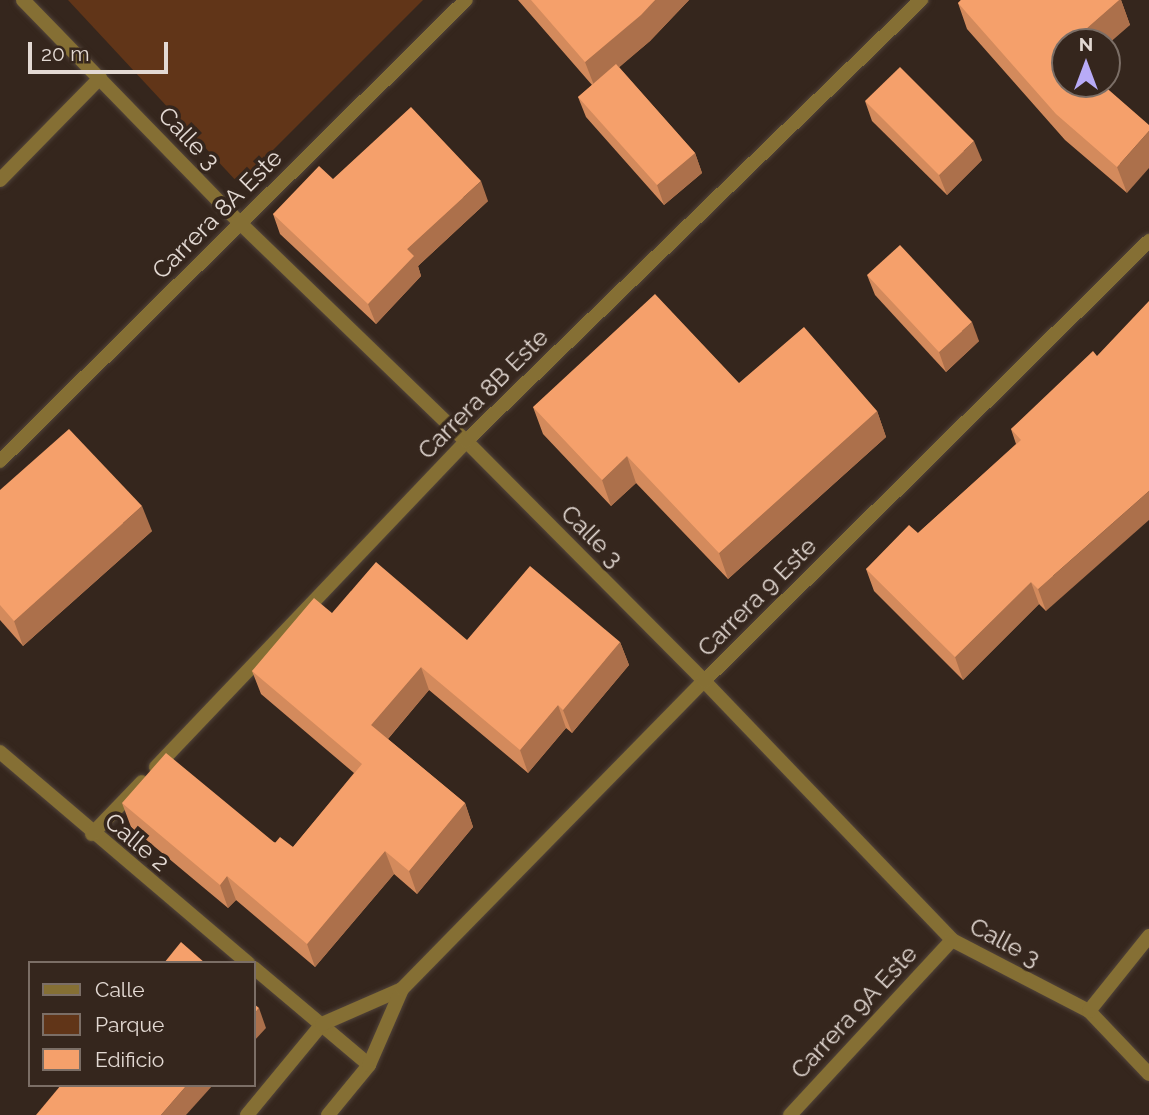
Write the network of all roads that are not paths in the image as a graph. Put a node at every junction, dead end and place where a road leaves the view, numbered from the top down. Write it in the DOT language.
graph roads {
  1 [pos="23,0"];
  2 [pos="466,0"];
  3 [pos="921,0"];
  4 [pos="100,78"];
  5 [pos="0,180"];
  6 [pos="240,223"];
  7 [pos="1149,241"];
  8 [pos="466,441"];
  9 [pos="0,461"];
  10 [pos="704,681"];
  11 [pos="0,752"];
  12 [pos="92,834"];
  13 [pos="1149,936"];
  14 [pos="952,940"];
  15 [pos="246,961"];
  16 [pos="256,970"];
  17 [pos="402,989"];
  18 [pos="1088,1011"];
  19 [pos="322,1024"];
  20 [pos="369,1065"];
  21 [pos="1149,1074"];
  22 [pos="247,1115"];
  23 [pos="328,1115"];
  24 [pos="789,1115"];
  1 -- 4 [label="street, Calle 3"];
  2 -- 6 [label="street, Carrera 8A Este"];
  3 -- 8 [label="street, Carrera 8B Este"];
  4 -- 5 [label="street"];
  4 -- 6 [label="street, Calle 3"];
  6 -- 8 [label="street, Calle 3"];
  6 -- 9 [label="street, Carrera 8A Este"];
  7 -- 10 [label="street, Carrera 9 Este"];
  8 -- 10 [label="street, Calle 3"];
  8 -- 12 [label="street, Carrera 8B Este"];
  10 -- 14 [label="street, Calle 3"];
  10 -- 17 [label="street, Carrera 9 Este"];
  11 -- 12 [label="street, Calle 2"];
  12 -- 15 [label="street, Calle 2"];
  13 -- 18 [label="street"];
  14 -- 18 [label="street, Calle 3"];
  14 -- 24 [label="street, Carrera 9A Este"];
  16 -- 19 [label="street"];
  17 -- 19 [label="street, Carrera 9 Este"];
  17 -- 20 [label="street, Carrera 9 Este"];
  18 -- 21 [label="street, Calle 3"];
  19 -- 20 [label="street"];
  19 -- 22 [label="street"];
  20 -- 23 [label="street, Carrera 9 Este"];
}
